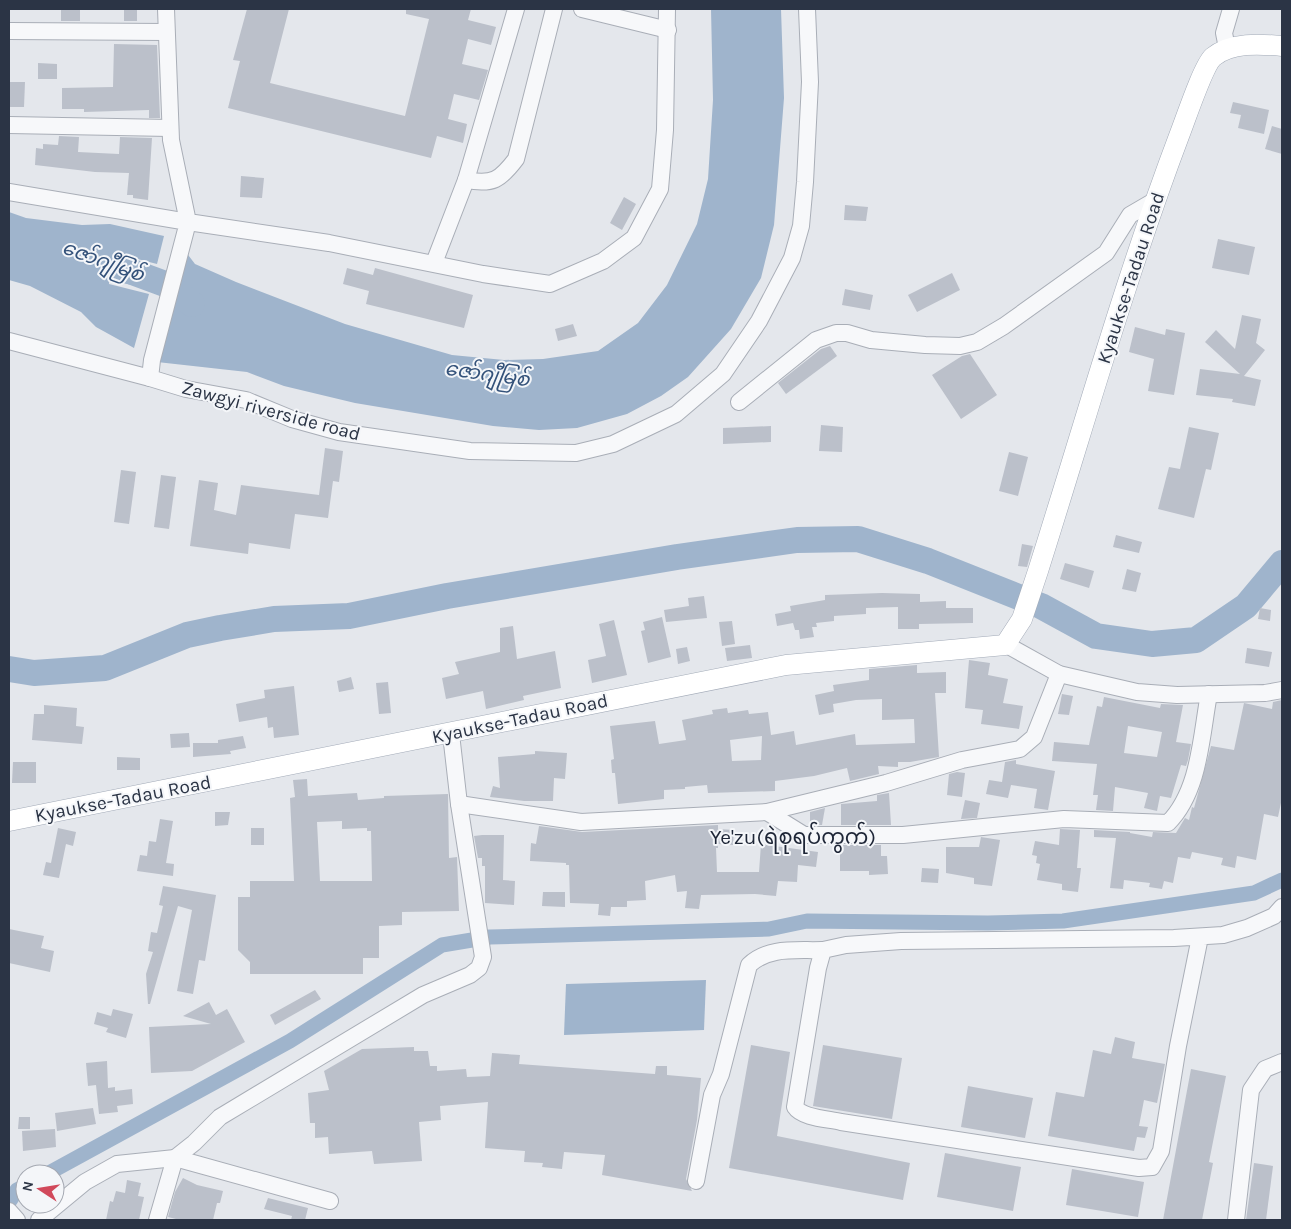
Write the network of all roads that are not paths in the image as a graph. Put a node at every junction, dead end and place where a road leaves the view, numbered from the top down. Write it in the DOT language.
graph roads {
  1 [pos="166,9"];
  2 [pos="516,9"];
  3 [pos="554,9"];
  4 [pos="582,9"];
  5 [pos="667,9"];
  6 [pos="807,9"];
  7 [pos="1231,9"];
  8 [pos="668,30"];
  9 [pos="9,31"];
  10 [pos="166,32"];
  11 [pos="1282,46"];
  12 [pos="1226,48"];
  13 [pos="9,125"];
  14 [pos="170,128"];
  15 [pos="466,180"];
  16 [pos="9,192"];
  17 [pos="1154,201"];
  18 [pos="188,222"];
  19 [pos="434,263"];
  20 [pos="9,341"];
  21 [pos="150,378"];
  22 [pos="739,402"];
  23 [pos="1005,644"];
  24 [pos="1059,674"];
  25 [pos="1282,690"];
  26 [pos="1209,694"];
  27 [pos="451,734"];
  28 [pos="459,804"];
  29 [pos="767,812"];
  30 [pos="9,821"];
  31 [pos="1282,908"];
  32 [pos="1200,937"];
  33 [pos="823,950"];
  34 [pos="1282,1062"];
  35 [pos="175,1158"];
  36 [pos="696,1181"];
  37 [pos="330,1201"];
  38 [pos="9,1211"];
  39 [pos="17,1220"];
  40 [pos="39,1220"];
  41 [pos="157,1220"];
  42 [pos="1236,1220"];
  1 -- 10 [label="street"];
  2 -- 15 [label="street"];
  3 -- 15 [label="street"];
  4 -- 8 [label="street"];
  5 -- 8 [label="street"];
  6 -- 21 [label="street, Zawgyi riverside road"];
  7 -- 12 [label="street"];
  8 -- 19 [label="street"];
  9 -- 10 [label="street"];
  10 -- 14 [label="street"];
  11 -- 12 [label="main road"];
  12 -- 17 [label="main road, Kyaukse-Tadau Road"];
  13 -- 14 [label="street"];
  14 -- 18 [label="street"];
  15 -- 19 [label="street"];
  16 -- 18 [label="street"];
  17 -- 22 [label="street"];
  17 -- 23 [label="main road, Kyaukse-Tadau Road"];
  18 -- 19 [label="street"];
  18 -- 21 [label="street"];
  20 -- 21 [label="street, Zawgyi riverside road"];
  23 -- 24 [label="street"];
  23 -- 27 [label="main road, Kyaukse-Tadau Road"];
  24 -- 26 [label="street"];
  24 -- 29 [label="street"];
  25 -- 26 [label="street"];
  26 -- 29 [label="street"];
  27 -- 28 [label="street"];
  27 -- 30 [label="main road, Kyaukse-Tadau Road"];
  28 -- 29 [label="street"];
  28 -- 35 [label="street"];
  31 -- 32 [label="street"];
  32 -- 33 [label="street"];
  32 -- 33 [label="street"];
  33 -- 36 [label="street"];
  34 -- 42 [label="street"];
  35 -- 37 [label="street"];
  35 -- 40 [label="street"];
  35 -- 41 [label="street"];
  38 -- 39 [label="street"];
}
